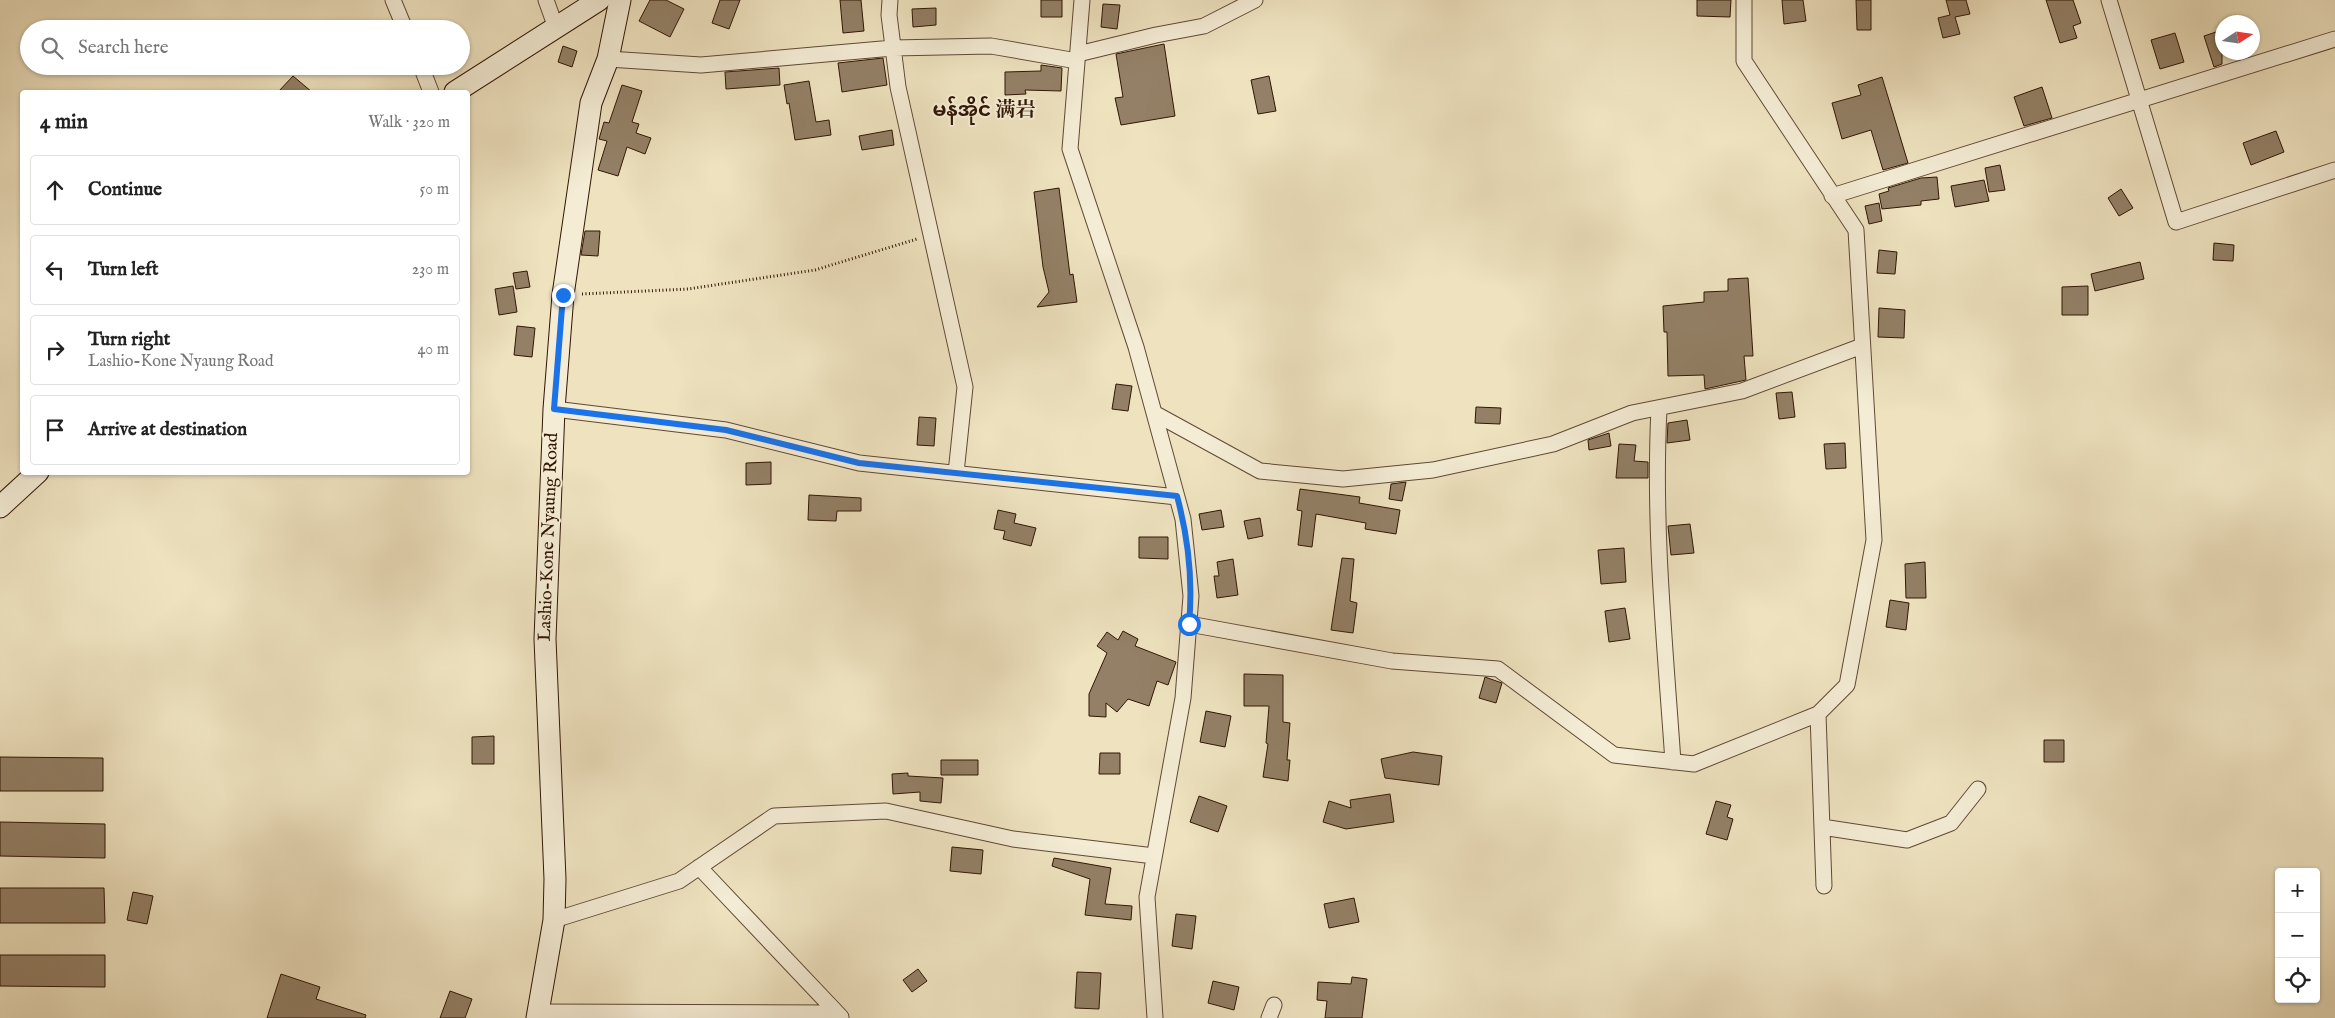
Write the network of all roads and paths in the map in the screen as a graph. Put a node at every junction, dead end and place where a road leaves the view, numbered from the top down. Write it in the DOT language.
graph roads {
  1 [pos="393,0"];
  2 [pos="546,0"];
  3 [pos="598,0"];
  4 [pos="620,0"];
  5 [pos="890,0"];
  6 [pos="1082,0"];
  7 [pos="1255,0"];
  8 [pos="1744,0"];
  9 [pos="2109,0"];
  10 [pos="401,20"];
  11 [pos="556,28"];
  12 [pos="2335,39"];
  13 [pos="893,48"];
  14 [pos="1077,58"];
  15 [pos="608,59"];
  16 [pos="424,75"];
  17 [pos="430,90"];
  18 [pos="458,90"];
  19 [pos="2140,100"];
  20 [pos="2335,170"];
  21 [pos="1832,196"];
  22 [pos="932,234"];
  23 [pos="563,295"];
  24 [pos="1862,346"];
  25 [pos="1659,408"];
  26 [pos="554,409"];
  27 [pos="1154,413"];
  28 [pos="956,473"];
  29 [pos="35,475"];
  30 [pos="1177,496"];
  31 [pos="0,507"];
  32 [pos="1189,624"];
  33 [pos="1818,714"];
  34 [pos="1673,762"];
  35 [pos="1978,789"];
  36 [pos="1822,827"];
  37 [pos="1154,856"];
  38 [pos="699,867"];
  39 [pos="1824,886"];
  40 [pos="554,920"];
  41 [pos="538,1015"];
  42 [pos="839,1015"];
  43 [pos="1155,1018"];
  1 -- 10 [label="street"];
  2 -- 11 [label="street"];
  3 -- 11 [label="main road"];
  4 -- 15 [label="main road, Lashio-Kone Nyaung Road"];
  5 -- 13 [label="street"];
  6 -- 14 [label="street"];
  7 -- 14 [label="street"];
  8 -- 21 [label="street"];
  9 -- 19 [label="street"];
  11 -- 18 [label="main road"];
  12 -- 19 [label="street"];
  13 -- 14 [label="street"];
  13 -- 15 [label="street"];
  13 -- 22 [label="street"];
  14 -- 27 [label="street"];
  15 -- 23 [label="main road, Lashio-Kone Nyaung Road"];
  16 -- 17 [label="street"];
  19 -- 20 [label="street"];
  19 -- 21 [label="street"];
  21 -- 24 [label="street"];
  22 -- 23 [label="path"];
  22 -- 28 [label="street"];
  23 -- 26 [label="main road, Lashio-Kone Nyaung Road"];
  24 -- 25 [label="street"];
  24 -- 33 [label="street"];
  25 -- 27 [label="street"];
  25 -- 34 [label="street"];
  26 -- 28 [label="street"];
  26 -- 40 [label="main road, Lashio-Kone Nyaung Road"];
  27 -- 30 [label="street"];
  28 -- 30 [label="street"];
  29 -- 31 [label="main road"];
  30 -- 32 [label="street"];
  32 -- 34 [label="street"];
  32 -- 37 [label="street"];
  33 -- 34 [label="street"];
  33 -- 36 [label="street"];
  35 -- 36 [label="street"];
  36 -- 39 [label="street"];
  37 -- 38 [label="street"];
  37 -- 43 [label="street"];
  38 -- 40 [label="street"];
  38 -- 42 [label="street"];
  40 -- 41 [label="main road, Lashio-Kone Nyaung Road"];
  41 -- 42 [label="street"];
}
